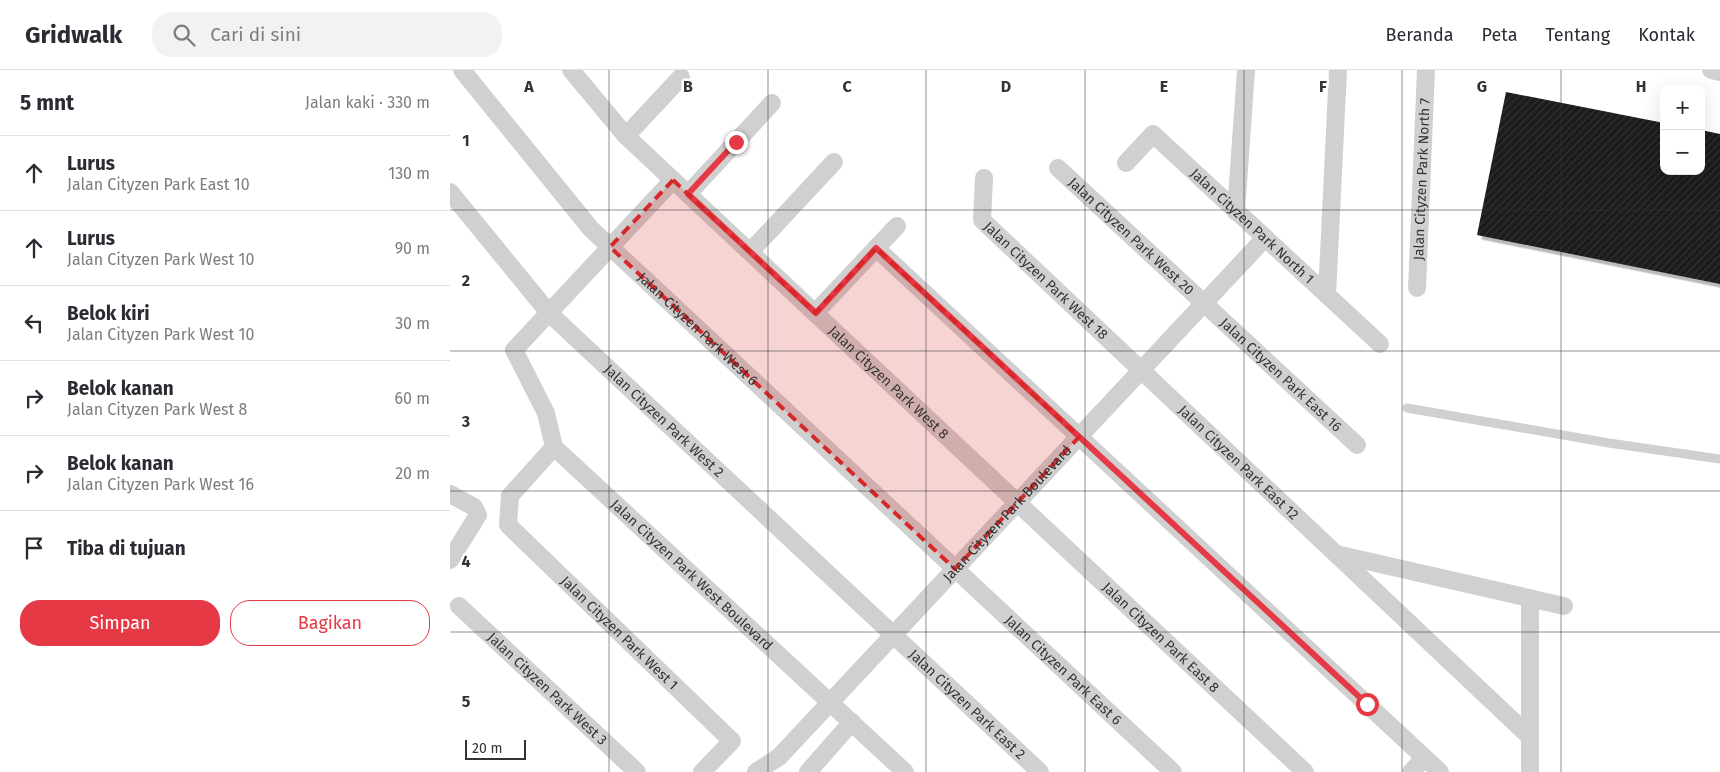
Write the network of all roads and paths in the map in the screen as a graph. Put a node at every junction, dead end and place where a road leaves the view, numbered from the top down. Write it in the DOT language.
graph roads {
  1 [pos="462,70"];
  2 [pos="571,70"];
  3 [pos="1246,70"];
  4 [pos="1338,70"];
  5 [pos="1426,70"];
  6 [pos="1711,70"];
  7 [pos="1720,72"];
  8 [pos="681,78"];
  9 [pos="772,103"];
  10 [pos="626,136"];
  11 [pos="834,162"];
  12 [pos="1126,163"];
  13 [pos="1058,168"];
  14 [pos="984,178"];
  15 [pos="674,180"];
  16 [pos="450,192"];
  17 [pos="688,194"];
  18 [pos="1236,212"];
  19 [pos="897,226"];
  20 [pos="1265,238"];
  21 [pos="610,247"];
  22 [pos="876,248"];
  23 [pos="750,252"];
  24 [pos="1417,288"];
  25 [pos="1327,295"];
  26 [pos="1204,303"];
  27 [pos="549,313"];
  28 [pos="816,313"];
  29 [pos="1380,344"];
  30 [pos="1141,370"];
  31 [pos="1407,408"];
  32 [pos="1079,437"];
  33 [pos="1357,445"];
  34 [pos="554,447"];
  35 [pos="1720,459"];
  36 [pos="450,494"];
  37 [pos="1018,503"];
  38 [pos="1336,554"];
  39 [pos="450,560"];
  40 [pos="955,569"];
  41 [pos="1530,598"];
  42 [pos="458,606"];
  43 [pos="1564,606"];
  44 [pos="894,635"];
  45 [pos="831,702"];
  46 [pos="852,722"];
  47 [pos="1530,737"];
  48 [pos="1424,758"];
  49 [pos="637,772"];
  50 [pos="702,772"];
  51 [pos="756,772"];
  52 [pos="808,772"];
  53 [pos="905,772"];
  54 [pos="1040,772"];
  55 [pos="1173,772"];
  56 [pos="1305,772"];
  57 [pos="1411,772"];
  58 [pos="1440,772"];
  59 [pos="1530,772"];
  1 -- 21 [label="street, Jalan Cityzen Park West 6"];
  2 -- 10 [label="street, Jalan Cityzen Park West 8"];
  3 -- 18 [label="street"];
  4 -- 25 [label="street"];
  5 -- 24 [label="street, Jalan Cityzen Park North 7"];
  6 -- 7 [label="street"];
  8 -- 10 [label="street"];
  9 -- 17 [label="street"];
  10 -- 15 [label="street, Jalan Cityzen Park West 8"];
  11 -- 23 [label="street"];
  12 -- 18 [label="street, Jalan Cityzen Park North 1"];
  13 -- 26 [label="street, Jalan Cityzen Park West 20"];
  14 -- 30 [label="street, Jalan Cityzen Park West 18"];
  15 -- 17 [label="street, Jalan Cityzen Park West 8"];
  15 -- 21 [label="street"];
  16 -- 27 [label="street, Jalan Cityzen Park West 2"];
  17 -- 23 [label="street, Jalan Cityzen Park West 8"];
  18 -- 20 [label="street, Jalan Cityzen Park North 1"];
  19 -- 22 [label="street"];
  20 -- 25 [label="street, Jalan Cityzen Park North 1"];
  20 -- 26 [label="street, Jalan Cityzen Park Boulevard"];
  21 -- 27 [label="street"];
  21 -- 40 [label="street, Jalan Cityzen Park West 6"];
  22 -- 28 [label="street"];
  22 -- 32 [label="street"];
  23 -- 28 [label="street, Jalan Cityzen Park West 8"];
  25 -- 29 [label="street, Jalan Cityzen Park North 1"];
  26 -- 30 [label="street, Jalan Cityzen Park Boulevard"];
  26 -- 33 [label="street, Jalan Cityzen Park East 16"];
  27 -- 34 [label="street"];
  27 -- 44 [label="street, Jalan Cityzen Park West 2"];
  28 -- 37 [label="street, Jalan Cityzen Park West 8"];
  30 -- 32 [label="street, Jalan Cityzen Park Boulevard"];
  30 -- 38 [label="street, Jalan Cityzen Park East 12"];
  31 -- 35 [label="lane"];
  32 -- 37 [label="street, Jalan Cityzen Park Boulevard"];
  32 -- 48 [label="street"];
  34 -- 45 [label="street, Jalan Cityzen Park West Boulevard"];
  34 -- 50 [label="street, Jalan Cityzen Park West 1"];
  36 -- 39 [label="street"];
  37 -- 40 [label="street, Jalan Cityzen Park Boulevard"];
  37 -- 56 [label="street, Jalan Cityzen Park East 8"];
  38 -- 41 [label="street"];
  38 -- 47 [label="street, Jalan Cityzen Park East 12"];
  40 -- 44 [label="street, Jalan Cityzen Park Boulevard"];
  40 -- 55 [label="street, Jalan Cityzen Park East 6"];
  41 -- 43 [label="street"];
  41 -- 47 [label="street"];
  42 -- 49 [label="street, Jalan Cityzen Park West 3"];
  44 -- 45 [label="street, Jalan Cityzen Park Boulevard"];
  44 -- 54 [label="street, Jalan Cityzen Park East 2"];
  45 -- 46 [label="street, Jalan Cityzen Park West Boulevard"];
  45 -- 51 [label="street, Jalan Cityzen Park Boulevard"];
  46 -- 52 [label="street"];
  46 -- 53 [label="street, Jalan Cityzen Park West Boulevard"];
  47 -- 59 [label="street"];
  48 -- 57 [label="street"];
  48 -- 58 [label="street"];
}
